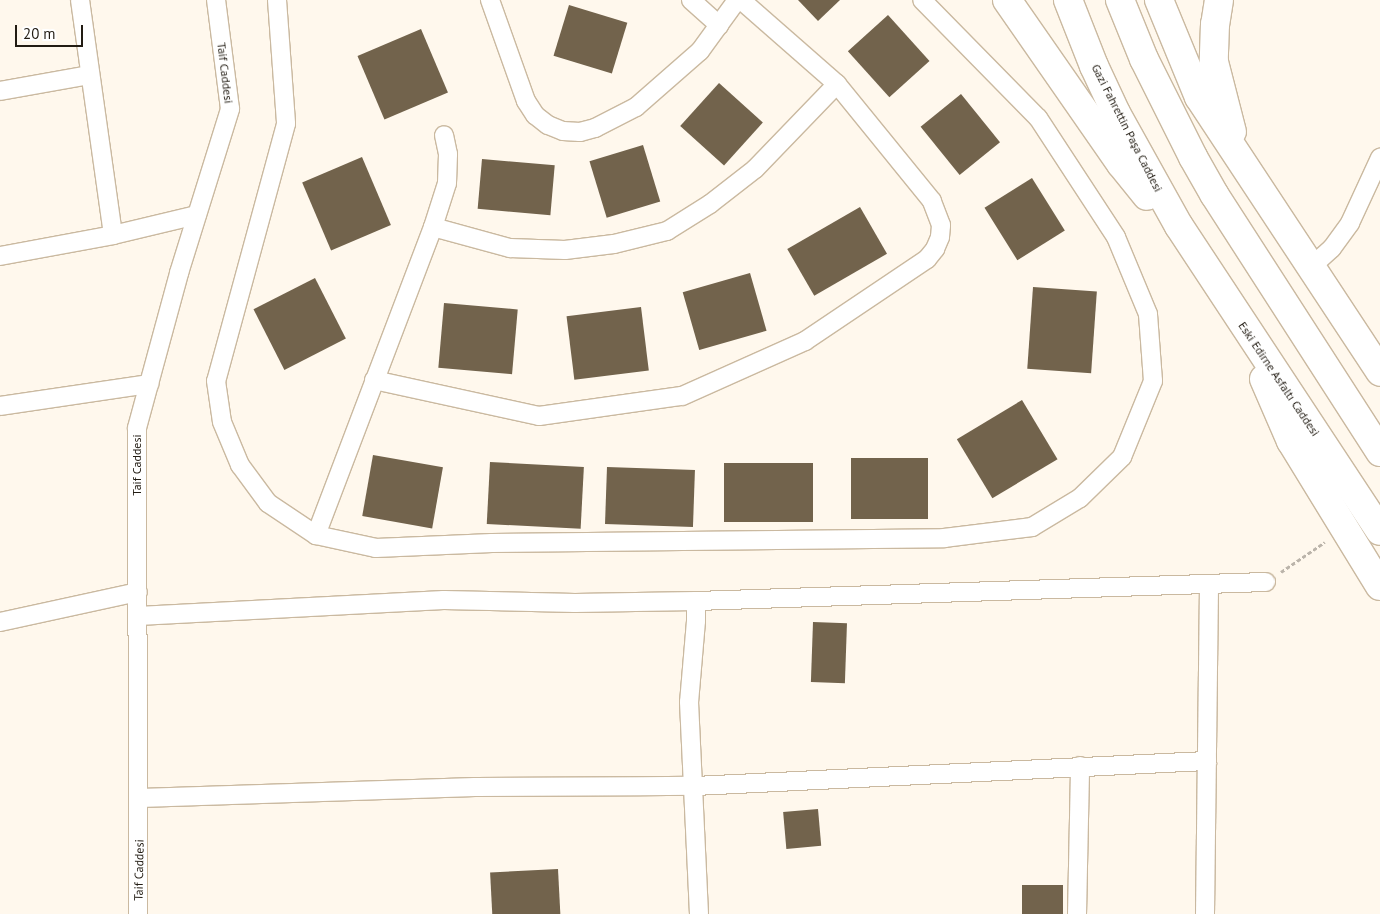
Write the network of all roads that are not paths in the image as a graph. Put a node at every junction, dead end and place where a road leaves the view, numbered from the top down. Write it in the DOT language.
graph roads {
  1 [pos="80,0"];
  2 [pos="216,0"];
  3 [pos="277,0"];
  4 [pos="490,0"];
  5 [pos="691,0"];
  6 [pos="739,0"];
  7 [pos="922,0"];
  8 [pos="1007,0"];
  9 [pos="1068,0"];
  10 [pos="1120,0"];
  11 [pos="1159,0"];
  12 [pos="1219,0"];
  13 [pos="719,25"];
  14 [pos="90,75"];
  15 [pos="837,84"];
  16 [pos="0,92"];
  17 [pos="444,136"];
  18 [pos="1380,158"];
  19 [pos="1242,162"];
  20 [pos="197,215"];
  21 [pos="1179,226"];
  22 [pos="433,227"];
  23 [pos="113,235"];
  24 [pos="0,256"];
  25 [pos="1311,267"];
  26 [pos="1235,313"];
  27 [pos="1380,372"];
  28 [pos="374,380"];
  29 [pos="149,384"];
  30 [pos="0,406"];
  31 [pos="1380,452"];
  32 [pos="1380,531"];
  33 [pos="316,536"];
  34 [pos="1266,582"];
  35 [pos="1209,584"];
  36 [pos="1380,586"];
  37 [pos="138,592"];
  38 [pos="696,601"];
  39 [pos="138,616"];
  40 [pos="0,622"];
  41 [pos="1207,761"];
  42 [pos="1080,766"];
  43 [pos="694,786"];
  44 [pos="140,798"];
  45 [pos="138,914"];
  46 [pos="699,914"];
  47 [pos="1077,914"];
  48 [pos="1205,914"];
  1 -- 14 [label="street"];
  2 -- 20 [label="street, Taif Caddesi"];
  3 -- 33 [label="street"];
  4 -- 13 [label="street"];
  5 -- 13 [label="street"];
  6 -- 13 [label="street"];
  6 -- 15 [label="street"];
  7 -- 33 [label="street"];
  8 -- 21 [label="highway"];
  9 -- 21 [label="highway, Gazi Fahrettin Paşa Caddesi"];
  10 -- 31 [label="highway"];
  11 -- 19 [label="highway"];
  12 -- 19 [label="highway"];
  14 -- 16 [label="street"];
  14 -- 23 [label="street"];
  15 -- 22 [label="street"];
  15 -- 28 [label="street"];
  17 -- 22 [label="street"];
  18 -- 25 [label="street"];
  19 -- 25 [label="highway"];
  20 -- 23 [label="street"];
  20 -- 29 [label="street, Taif Caddesi"];
  21 -- 26 [label="highway, Eski Edirne Asfaltı Caddesi"];
  22 -- 28 [label="street"];
  23 -- 24 [label="street"];
  25 -- 27 [label="highway"];
  26 -- 32 [label="highway, Eski Edirne Asfaltı Caddesi"];
  26 -- 36 [label="highway"];
  28 -- 33 [label="street"];
  29 -- 30 [label="street"];
  29 -- 37 [label="street, Taif Caddesi"];
  34 -- 35 [label="street"];
  35 -- 38 [label="street"];
  35 -- 41 [label="street"];
  37 -- 39 [label="street, Taif Caddesi"];
  37 -- 40 [label="street"];
  38 -- 39 [label="street"];
  38 -- 43 [label="street"];
  39 -- 44 [label="street, Taif Caddesi"];
  41 -- 42 [label="street"];
  41 -- 48 [label="street"];
  42 -- 43 [label="street"];
  42 -- 47 [label="street"];
  43 -- 44 [label="street"];
  43 -- 46 [label="street"];
  44 -- 45 [label="street, Taif Caddesi"];
}
